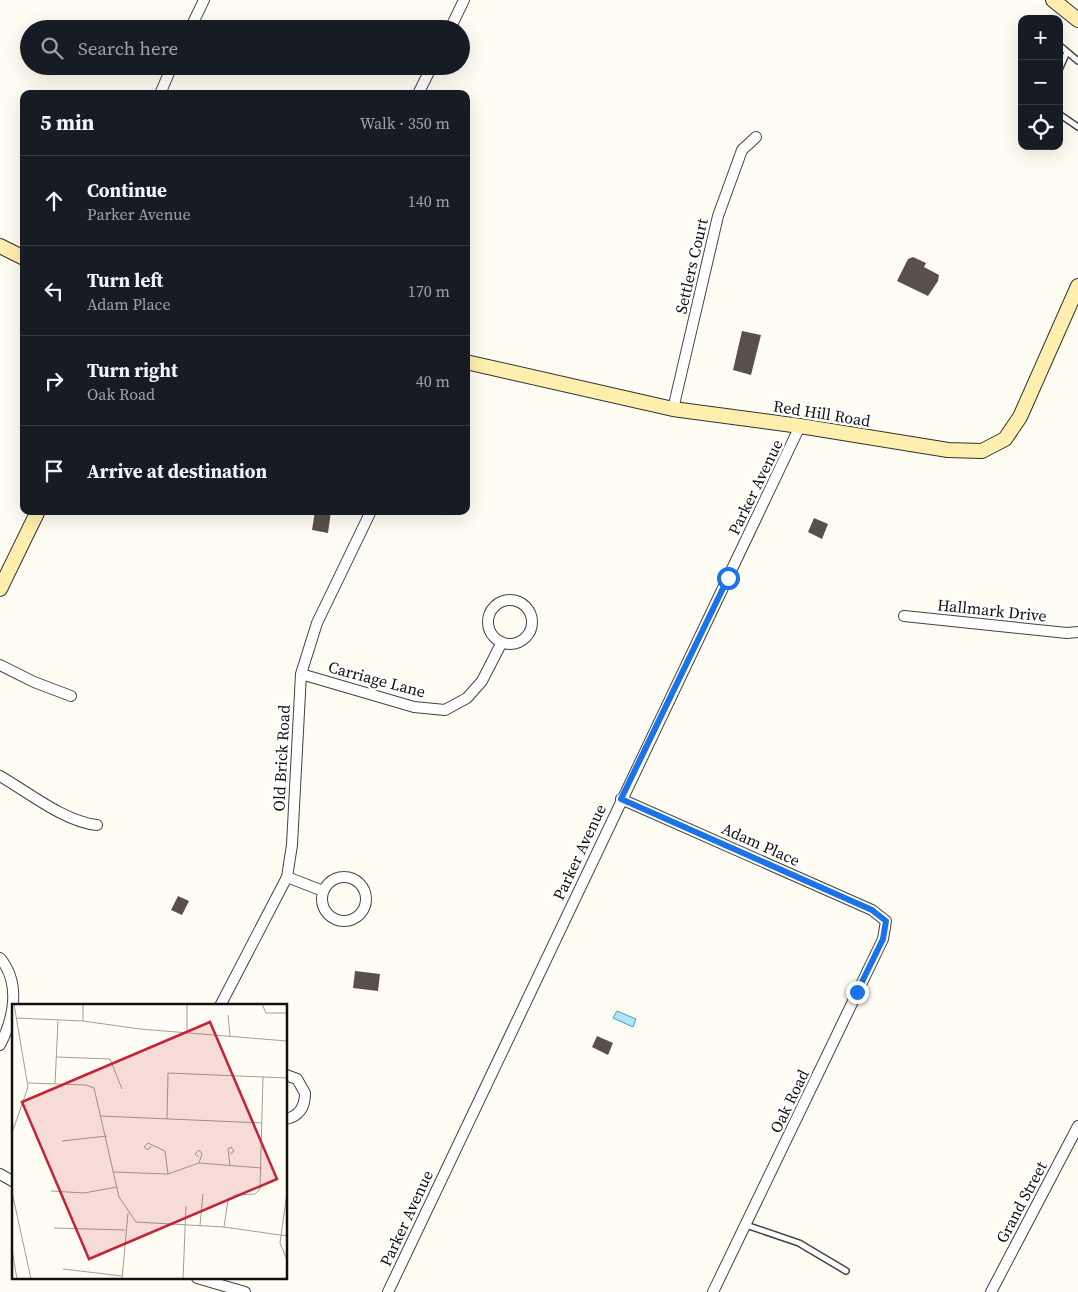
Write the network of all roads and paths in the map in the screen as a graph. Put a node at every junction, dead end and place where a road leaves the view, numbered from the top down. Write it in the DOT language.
graph roads {
  1 [pos="204,0"];
  2 [pos="464,0"];
  3 [pos="1053,0"];
  4 [pos="194,20"];
  5 [pos="454,20"];
  6 [pos="1078,20"];
  7 [pos="1063,49"];
  8 [pos="1066,52"];
  9 [pos="1063,60"];
  10 [pos="1078,61"];
  11 [pos="168,75"];
  12 [pos="428,75"];
  13 [pos="162,90"];
  14 [pos="420,90"];
  15 [pos="1063,117"];
  16 [pos="1078,127"];
  17 [pos="756,137"];
  18 [pos="0,246"];
  19 [pos="20,256"];
  20 [pos="1078,286"];
  21 [pos="470,363"];
  22 [pos="673,410"];
  23 [pos="800,426"];
  24 [pos="36,515"];
  25 [pos="370,515"];
  26 [pos="0,590"];
  27 [pos="904,616"];
  28 [pos="1078,632"];
  29 [pos="502,642"];
  30 [pos="0,665"];
  31 [pos="301,674"];
  32 [pos="71,696"];
  33 [pos="0,776"];
  34 [pos="621,799"];
  35 [pos="97,825"];
  36 [pos="286,877"];
  37 [pos="323,891"];
  38 [pos="886,921"];
  39 [pos="0,958"];
  40 [pos="13,1004"];
  41 [pos="221,1004"];
  42 [pos="12,1014"];
  43 [pos="0,1045"];
  44 [pos="288,1076"];
  45 [pos="288,1118"];
  46 [pos="1078,1128"];
  47 [pos="0,1174"];
  48 [pos="12,1181"];
  49 [pos="746,1225"];
  50 [pos="846,1271"];
  51 [pos="204,1280"];
  52 [pos="245,1292"];
  53 [pos="388,1292"];
  54 [pos="713,1292"];
  55 [pos="991,1292"];
  1 -- 4 [label="street"];
  2 -- 5 [label="street"];
  3 -- 6 [label="street"];
  7 -- 8 [label="lane"];
  8 -- 9 [label="lane"];
  8 -- 10 [label="lane"];
  11 -- 13 [label="street"];
  12 -- 14 [label="street"];
  15 -- 16 [label="lane"];
  17 -- 22 [label="street, Settlers Court"];
  18 -- 19 [label="street"];
  20 -- 23 [label="street, Red Hill Road"];
  21 -- 22 [label="street, Red Hill Road"];
  22 -- 23 [label="street, Red Hill Road"];
  23 -- 34 [label="street, Parker Avenue"];
  24 -- 26 [label="street"];
  25 -- 31 [label="street, Old Brick Road"];
  27 -- 28 [label="street, Hallmark Drive"];
  29 -- 29 [label="street"];
  29 -- 31 [label="street, Carriage Lane"];
  30 -- 32 [label="street"];
  31 -- 36 [label="street, Old Brick Road"];
  33 -- 35 [label="street"];
  34 -- 38 [label="street, Adam Place"];
  34 -- 53 [label="street, Parker Avenue"];
  36 -- 37 [label="street"];
  36 -- 41 [label="street, Old Brick Road"];
  37 -- 37 [label="street"];
  38 -- 49 [label="street, Oak Road"];
  39 -- 40 [label="street"];
  42 -- 43 [label="street"];
  44 -- 45 [label="street"];
  46 -- 55 [label="street, Grand Street"];
  47 -- 48 [label="street"];
  49 -- 50 [label="lane"];
  49 -- 54 [label="street, Oak Road"];
  51 -- 52 [label="street"];
}
